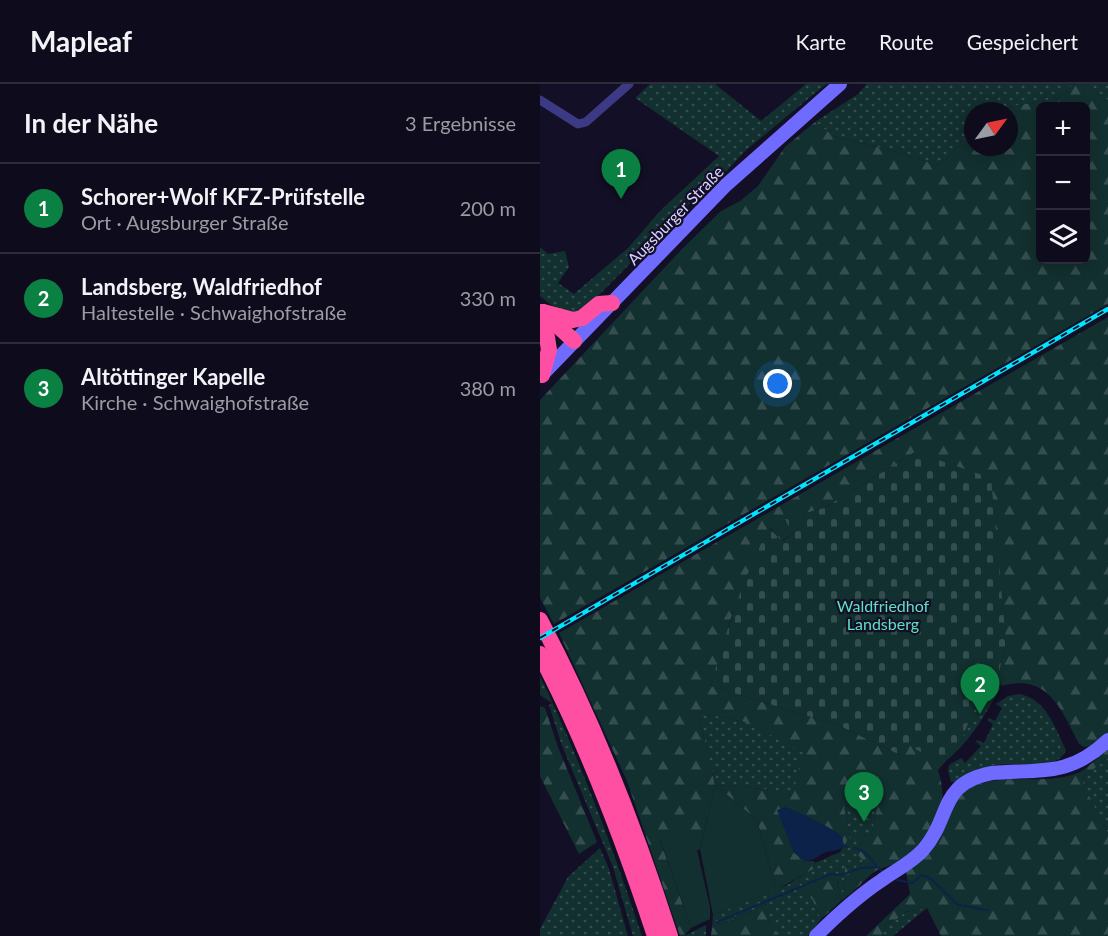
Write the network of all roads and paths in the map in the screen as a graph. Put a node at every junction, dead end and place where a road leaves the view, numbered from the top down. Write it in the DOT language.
graph roads {
  1 [pos="629,84"];
  2 [pos="840,84"];
  3 [pos="540,100"];
  4 [pos="612,303"];
  5 [pos="542,311"];
  6 [pos="574,341"];
  7 [pos="541,376"];
  8 [pos="540,621"];
  9 [pos="540,654"];
  10 [pos="1108,740"];
  11 [pos="655,936"];
  12 [pos="670,936"];
  13 [pos="816,936"];
  1 -- 3 [label="street"];
  2 -- 4 [label="main road, Augsburger Straße"];
  4 -- 5 [label="highway"];
  4 -- 6 [label="main road, Augsburger Straße"];
  5 -- 6 [label="highway"];
  5 -- 7 [label="highway"];
  6 -- 7 [label="main road, Augsburger Straße"];
  8 -- 12 [label="highway"];
  9 -- 11 [label="highway"];
  10 -- 13 [label="main road"];
}
